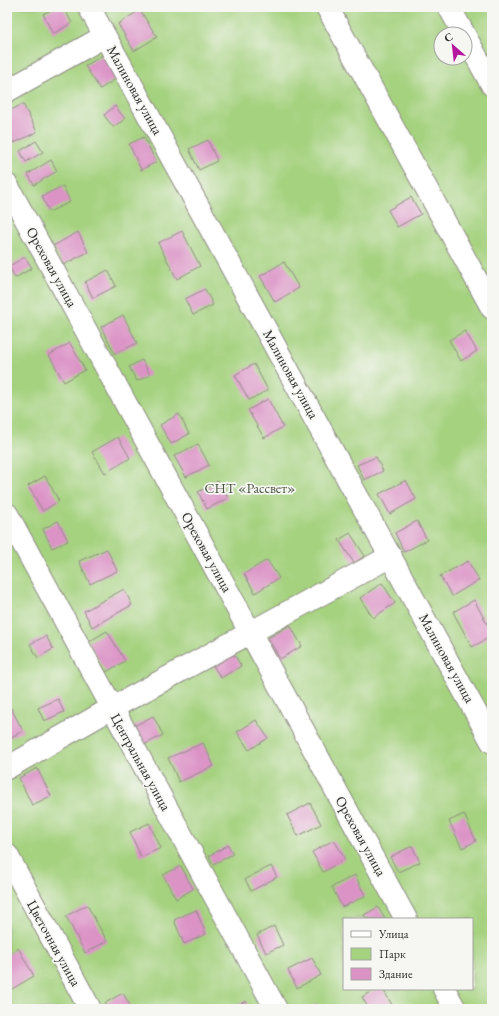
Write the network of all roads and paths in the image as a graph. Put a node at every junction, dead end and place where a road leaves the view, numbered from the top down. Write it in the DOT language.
graph roads {
  1 [pos="89,7"];
  2 [pos="327,7"];
  3 [pos="449,7"];
  4 [pos="459,26"];
  5 [pos="105,36"];
  6 [pos="473,51"];
  7 [pos="492,85"];
  8 [pos="7,91"];
  9 [pos="7,184"];
  10 [pos="492,308"];
  11 [pos="7,514"];
  12 [pos="391,556"];
  13 [pos="250,632"];
  14 [pos="112,708"];
  15 [pos="492,742"];
  16 [pos="7,768"];
  17 [pos="7,855"];
  18 [pos="405,918"];
  19 [pos="445,990"];
  20 [pos="90,1009"];
  21 [pos="276,1009"];
  22 [pos="455,1009"];
  1 -- 5 [label="street, Малиновая улица"];
  2 -- 10 [label="street"];
  3 -- 4 [label="street"];
  5 -- 8 [label="street"];
  5 -- 12 [label="street, Малиновая улица"];
  6 -- 7 [label="street"];
  9 -- 13 [label="street, Ореховая улица"];
  11 -- 14 [label="street, Центральная улица"];
  12 -- 13 [label="street"];
  12 -- 15 [label="street, Малиновая улица"];
  13 -- 14 [label="street"];
  13 -- 18 [label="street, Ореховая улица"];
  14 -- 16 [label="street"];
  14 -- 21 [label="street, Центральная улица"];
  17 -- 20 [label="street, Цветочная улица"];
  19 -- 22 [label="street"];
}
